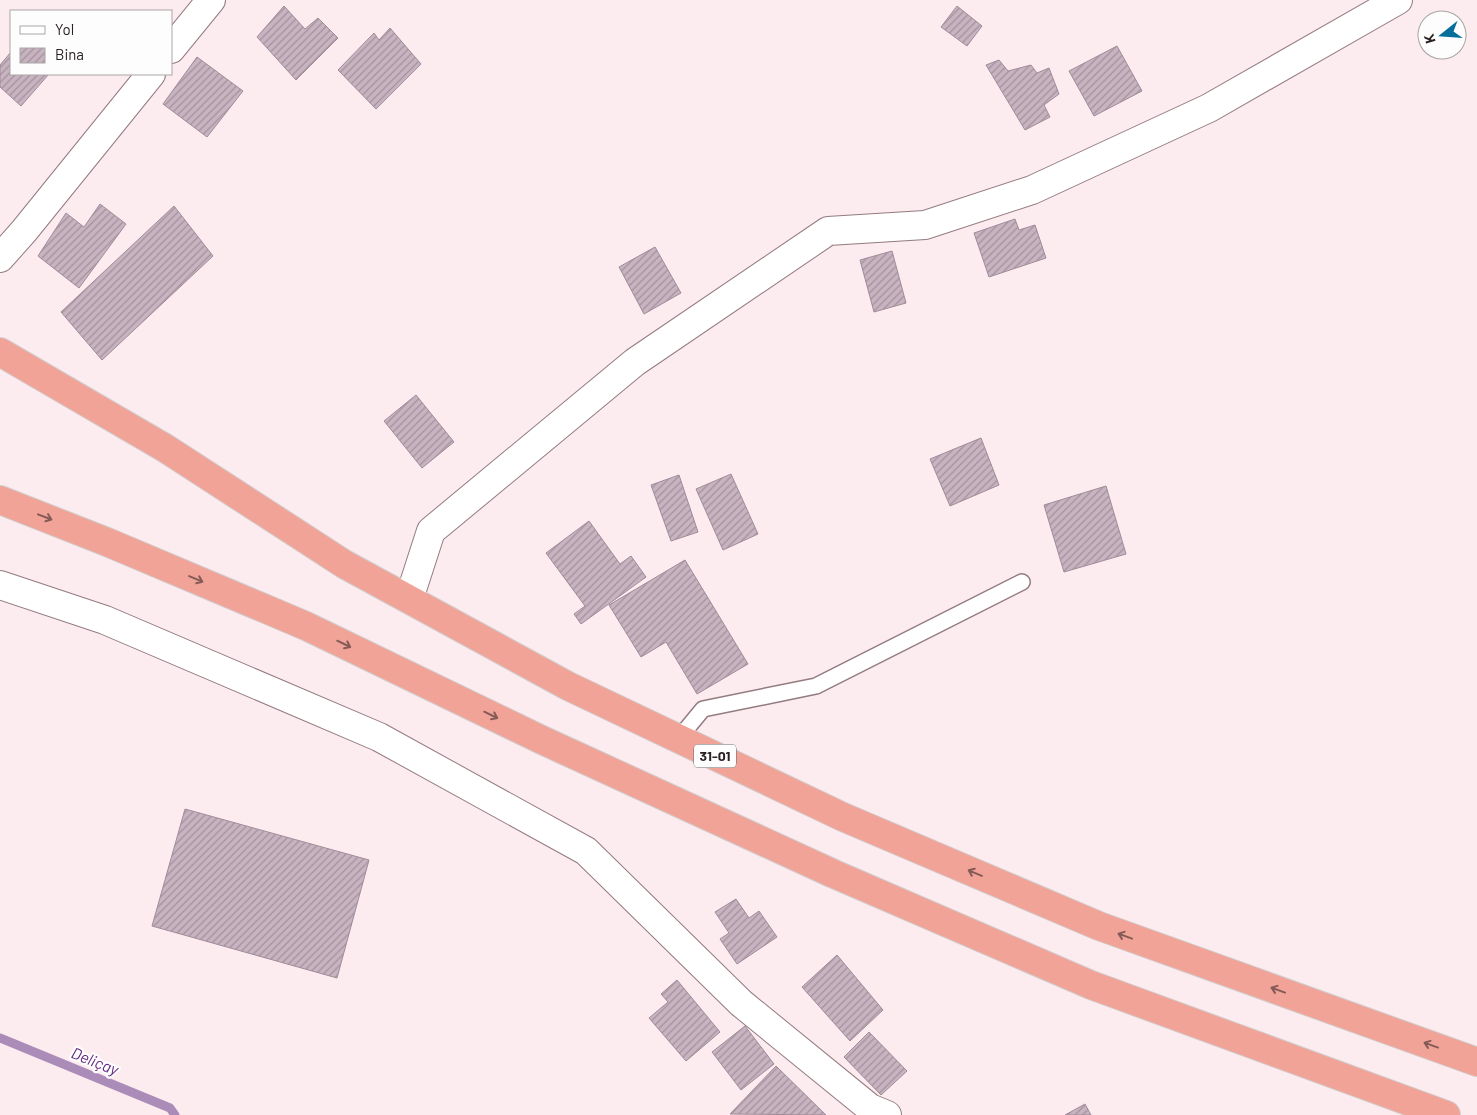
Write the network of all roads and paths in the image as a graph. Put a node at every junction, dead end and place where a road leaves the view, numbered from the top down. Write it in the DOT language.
graph roads {
  1 [pos="211,0"];
  2 [pos="1398,0"];
  3 [pos="172,48"];
  4 [pos="150,75"];
  5 [pos="0,258"];
  6 [pos="1,356"];
  7 [pos="0,500"];
  8 [pos="1022,582"];
  9 [pos="0,585"];
  10 [pos="408,598"];
  11 [pos="678,738"];
  12 [pos="1477,1062"];
  13 [pos="887,1115"];
  14 [pos="1446,1115"];
  1 -- 3 [label="street"];
  2 -- 10 [label="street"];
  4 -- 5 [label="street"];
  6 -- 10 [label="highway, 31-01"];
  7 -- 14 [label="highway, one-way"];
  8 -- 11 [label="lane"];
  9 -- 13 [label="street"];
  10 -- 11 [label="highway, 31-01"];
  12 -- 11 [label="highway, 31-01, one-way"];
}
